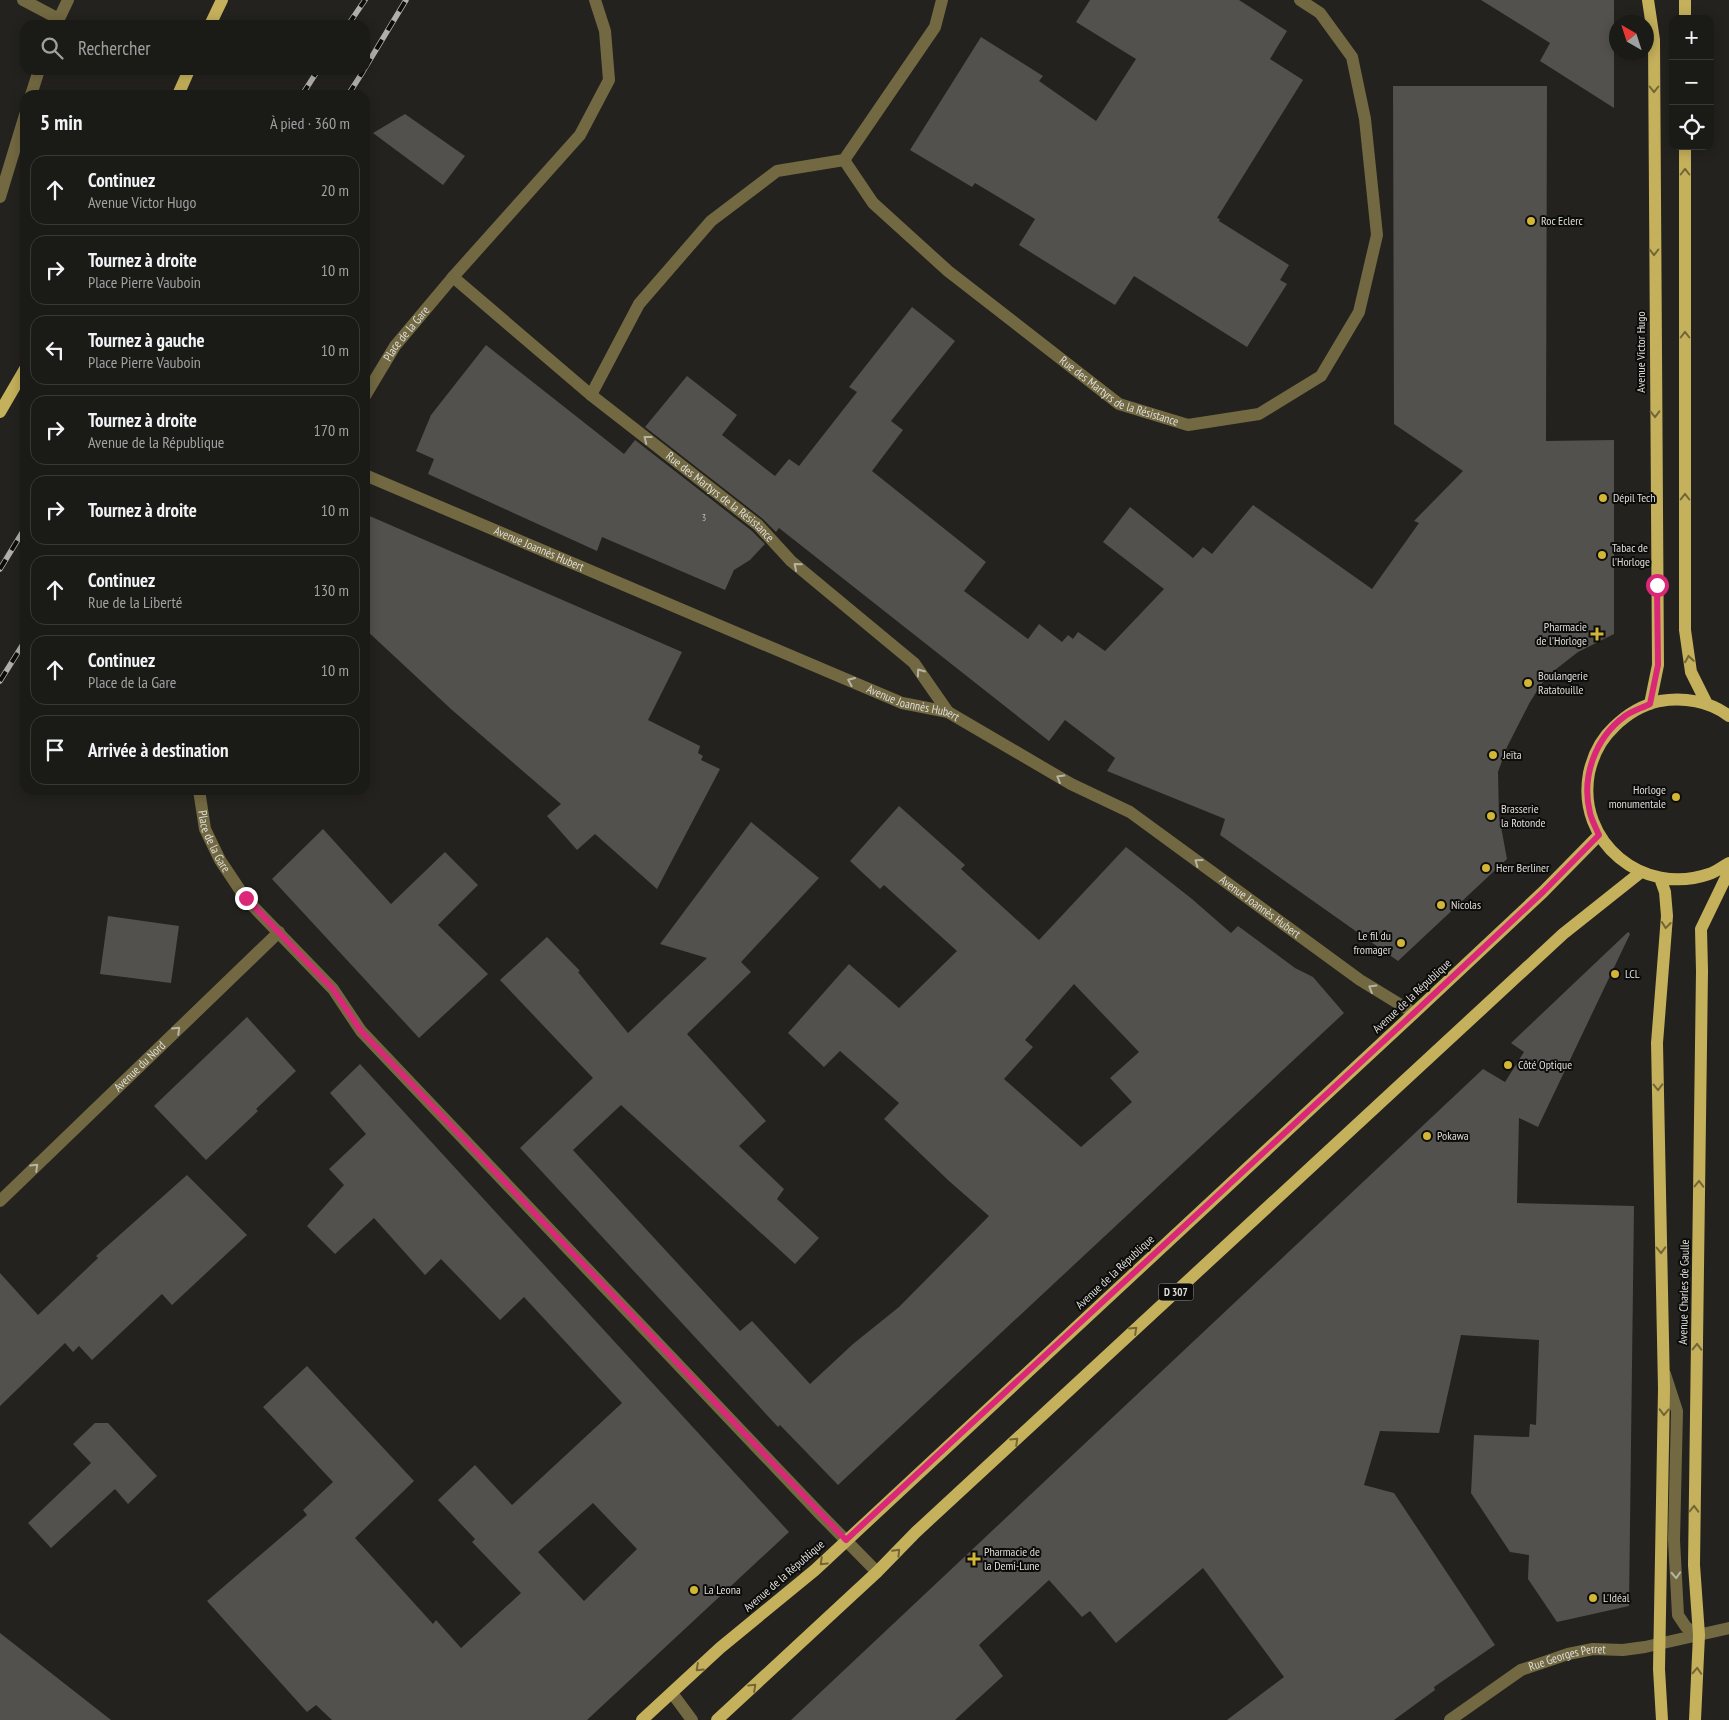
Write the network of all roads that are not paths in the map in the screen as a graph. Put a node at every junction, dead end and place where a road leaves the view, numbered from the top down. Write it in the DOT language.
graph roads {
  1 [pos="23,0"];
  2 [pos="68,0"];
  3 [pos="222,0"];
  4 [pos="595,0"];
  5 [pos="942,0"];
  6 [pos="1300,0"];
  7 [pos="1648,0"];
  8 [pos="1685,0"];
  9 [pos="1685,15"];
  10 [pos="54,20"];
  11 [pos="58,20"];
  12 [pos="212,20"];
  13 [pos="37,75"];
  14 [pos="188,75"];
  15 [pos="33,90"];
  16 [pos="180,90"];
  17 [pos="20,131"];
  18 [pos="1685,150"];
  19 [pos="844,160"];
  20 [pos="0,197"];
  21 [pos="453,276"];
  22 [pos="20,378"];
  23 [pos="370,388"];
  24 [pos="591,395"];
  25 [pos="0,412"];
  26 [pos="370,478"];
  27 [pos="1650,704"];
  28 [pos="1707,704"];
  29 [pos="948,712"];
  30 [pos="1728,713"];
  31 [pos="200,795"];
  32 [pos="1599,835"];
  33 [pos="1729,863"];
  34 [pos="1729,871"];
  35 [pos="1641,872"];
  36 [pos="1660,878"];
  37 [pos="279,932"];
  38 [pos="1414,1013"];
  39 [pos="0,1201"];
  40 [pos="1664,1371"];
  41 [pos="846,1540"];
  42 [pos="877,1572"];
  43 [pos="1729,1628"];
  44 [pos="1699,1635"];
  45 [pos="1660,1644"];
  46 [pos="672,1693"];
  47 [pos="642,1720"];
  48 [pos="692,1720"];
  49 [pos="717,1720"];
  50 [pos="1450,1720"];
  51 [pos="1662,1720"];
  52 [pos="1695,1720"];
  1 -- 10 [label="street"];
  2 -- 11 [label="street"];
  3 -- 12 [label="main road"];
  4 -- 21 [label="street, Place de la Gare"];
  5 -- 19 [label="street"];
  6 -- 19 [label="street, Rue des Martyrs de la Résistance"];
  7 -- 27 [label="main road, Avenue Victor Hugo, one-way"];
  8 -- 9 [label="main road"];
  13 -- 15 [label="street"];
  14 -- 16 [label="main road"];
  17 -- 20 [label="street"];
  28 -- 18 [label="main road, one-way"];
  19 -- 24 [label="street"];
  21 -- 23 [label="street, Place de la Gare"];
  21 -- 24 [label="street, Rue des Martyrs de la Résistance"];
  22 -- 25 [label="main road"];
  29 -- 24 [label="street, Rue des Martyrs de la Résistance, one-way"];
  29 -- 26 [label="street, Avenue Joannès Hubert, one-way"];
  27 -- 28 [label="main road"];
  27 -- 32 [label="main road"];
  28 -- 30 [label="main road"];
  38 -- 29 [label="street, Avenue Joannès Hubert, one-way"];
  31 -- 37 [label="street, Place de la Gare"];
  32 -- 35 [label="main road"];
  32 -- 38 [label="main road, Avenue de la République"];
  33 -- 36 [label="main road"];
  44 -- 34 [label="main road, Avenue Charles de Gaulle, one-way"];
  35 -- 36 [label="main road"];
  42 -- 35 [label="main road, D 307, one-way"];
  36 -- 40 [label="main road, Avenue Charles de Gaulle, one-way"];
  39 -- 37 [label="street, Avenue du Nord, one-way"];
  37 -- 41 [label="street, Place de la Gare"];
  38 -- 41 [label="main road, Avenue de la République"];
  40 -- 44 [label="street, one-way"];
  40 -- 45 [label="main road, Avenue Charles de Gaulle, one-way"];
  41 -- 42 [label="street, Place de la Gare"];
  41 -- 46 [label="main road, Avenue de la République, one-way"];
  49 -- 42 [label="main road, D 307, one-way"];
  43 -- 44 [label="street, Rue Georges Perret"];
  44 -- 45 [label="street, Rue Georges Perret"];
  52 -- 44 [label="main road, Avenue Charles de Gaulle, one-way"];
  45 -- 50 [label="street, Rue Georges Perret"];
  45 -- 51 [label="main road, Avenue Charles de Gaulle"];
  46 -- 47 [label="main road, Avenue de la République"];
  46 -- 48 [label="street"];
}
